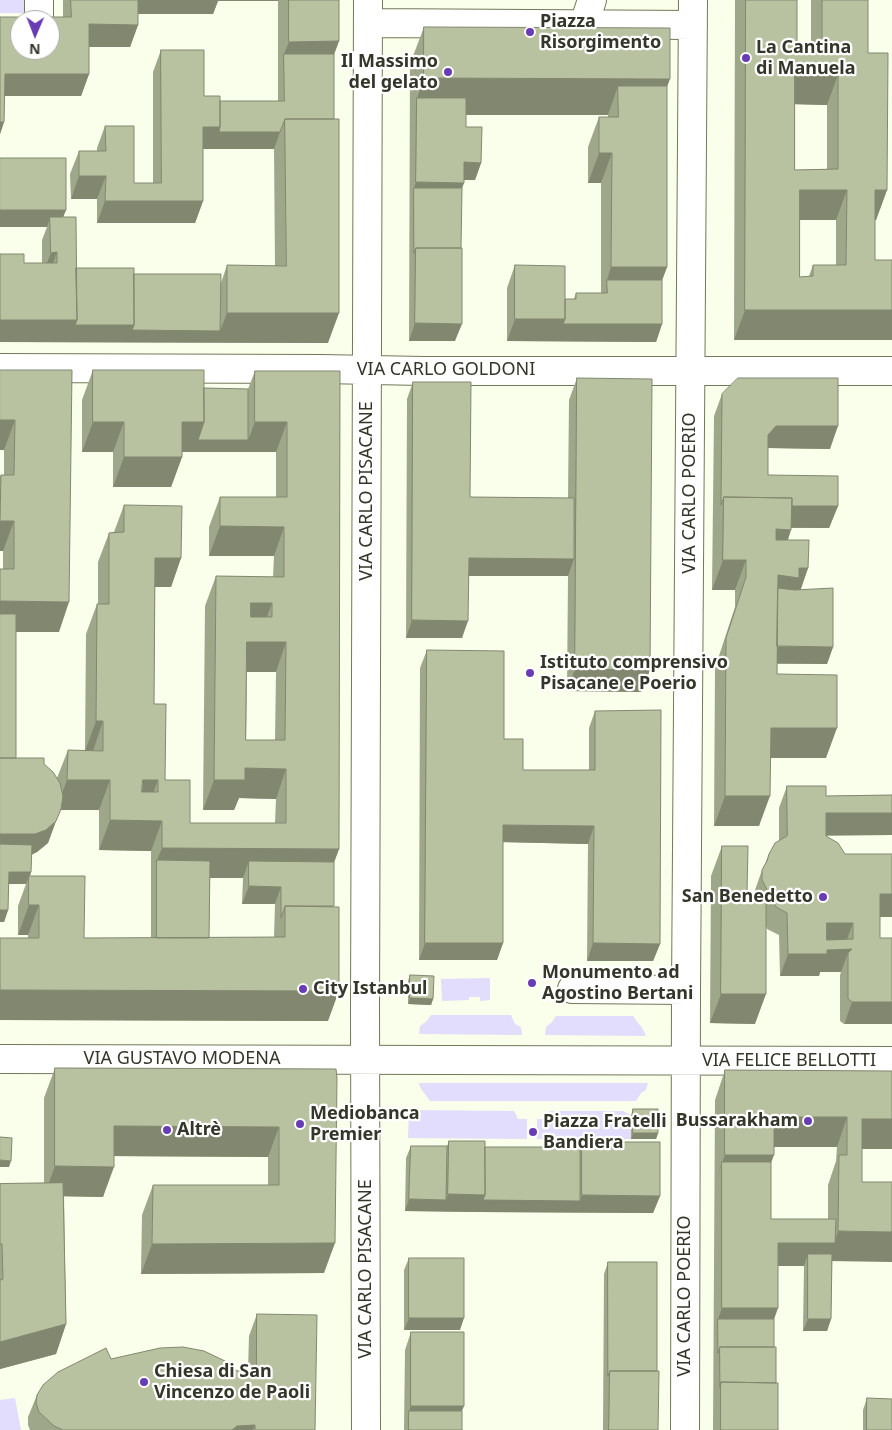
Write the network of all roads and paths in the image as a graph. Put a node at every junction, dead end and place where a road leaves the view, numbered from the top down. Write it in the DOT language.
graph roads {
  1 [pos="368,11"];
  2 [pos="588,12"];
  3 [pos="693,12"];
  4 [pos="0,368"];
  5 [pos="368,370"];
  6 [pos="691,371"];
  7 [pos="892,371"];
  8 [pos="572,989"];
  9 [pos="686,990"];
  10 [pos="0,1059"];
  11 [pos="365,1060"];
  12 [pos="686,1061"];
  13 [pos="892,1061"];
  14 [pos="366,1430"];
  15 [pos="686,1430"];
  1 -- 2 [label="street"];
  1 -- 5 [label="street, VIA CARLO PISACANE"];
  2 -- 3 [label="street"];
  3 -- 6 [label="street, VIA CARLO POERIO"];
  4 -- 5 [label="street, VIA CARLO GOLDONI"];
  5 -- 6 [label="street, VIA CARLO GOLDONI"];
  5 -- 11 [label="street, VIA CARLO PISACANE"];
  6 -- 7 [label="street, VIA CARLO GOLDONI"];
  6 -- 9 [label="street, VIA CARLO POERIO"];
  8 -- 9 [label="street"];
  9 -- 12 [label="street"];
  10 -- 11 [label="street, VIA GUSTAVO MODENA"];
  11 -- 12 [label="street"];
  11 -- 14 [label="street, VIA CARLO PISACANE"];
  12 -- 13 [label="street, VIA FELICE BELLOTTI"];
  12 -- 15 [label="street, VIA CARLO POERIO"];
}
